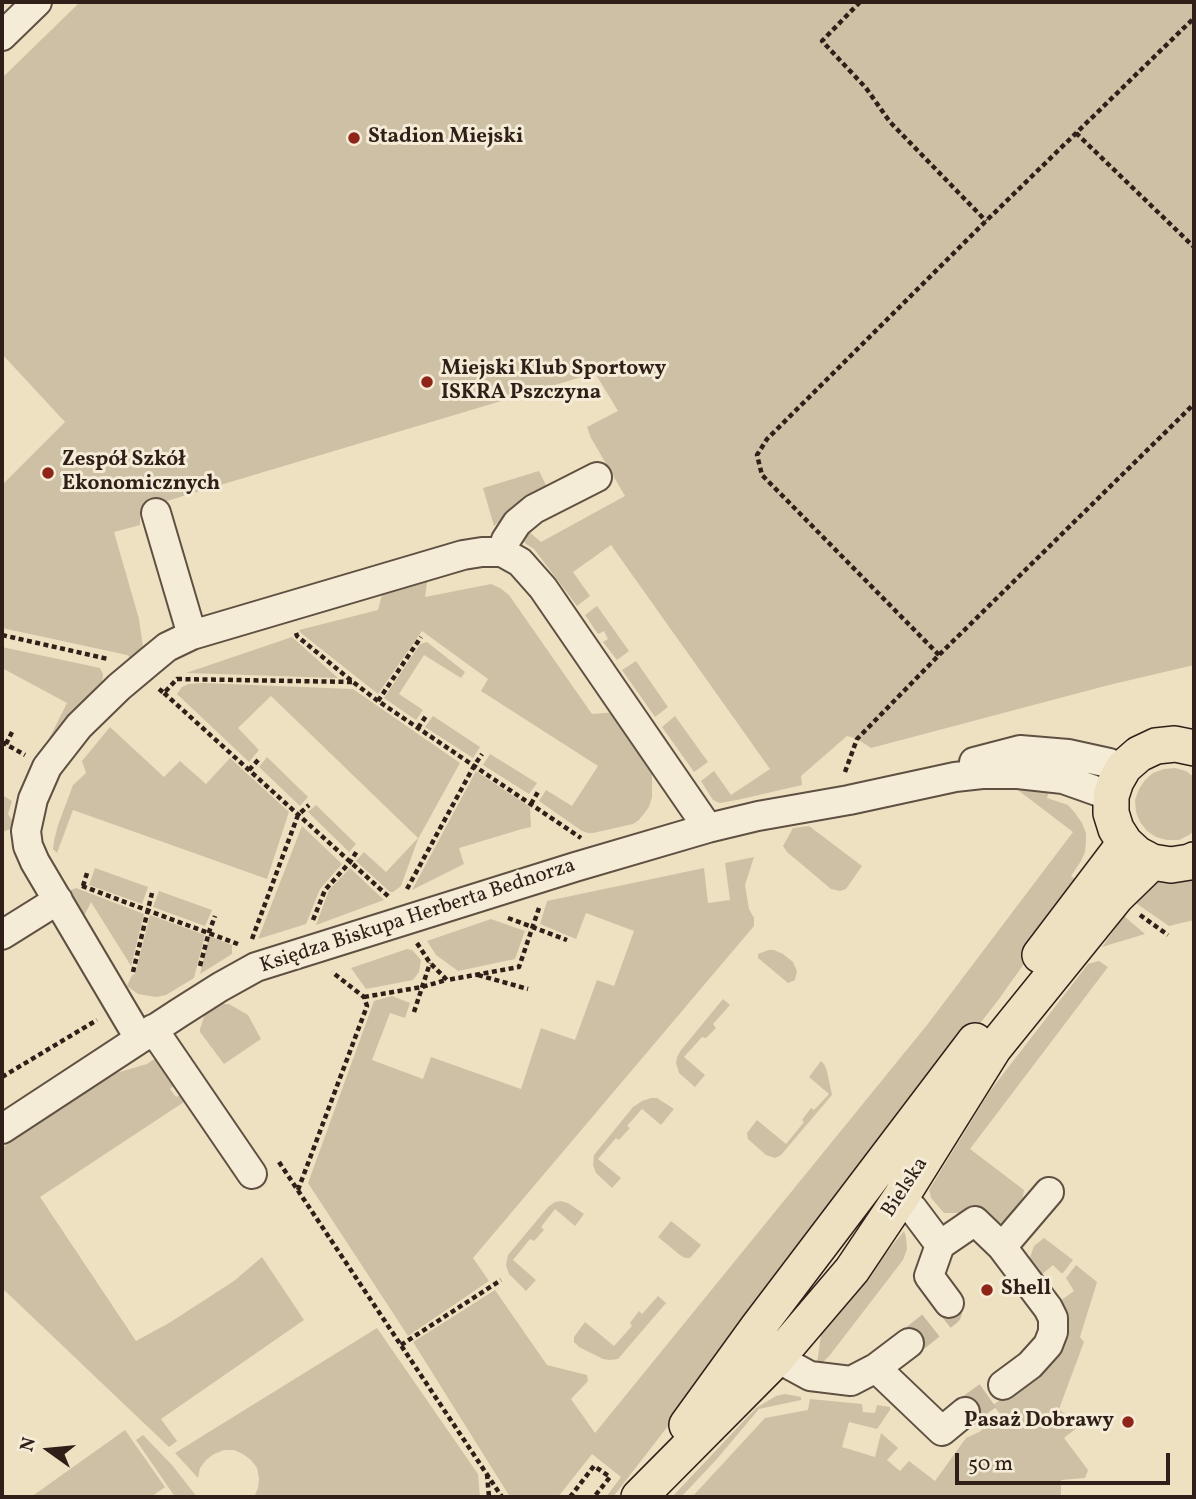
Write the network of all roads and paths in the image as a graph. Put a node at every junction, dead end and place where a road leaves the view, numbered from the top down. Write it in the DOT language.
graph roads {
  1 [pos="37,2"];
  2 [pos="860,2"];
  3 [pos="1194,18"];
  4 [pos="2,36"];
  5 [pos="1076,133"];
  6 [pos="986,220"];
  7 [pos="1194,247"];
  8 [pos="1194,404"];
  9 [pos="597,477"];
  10 [pos="156,513"];
  11 [pos="502,552"];
  12 [pos="2,635"];
  13 [pos="192,635"];
  14 [pos="421,637"];
  15 [pos="939,654"];
  16 [pos="94,655"];
  17 [pos="353,682"];
  18 [pos="153,684"];
  19 [pos="164,693"];
  20 [pos="378,701"];
  21 [pos="426,716"];
  22 [pos="418,728"];
  23 [pos="12,732"];
  24 [pos="6,744"];
  25 [pos="1194,748"];
  26 [pos="482,754"];
  27 [pos="260,758"];
  28 [pos="974,762"];
  29 [pos="249,770"];
  30 [pos="1110,780"];
  31 [pos="539,790"];
  32 [pos="849,800"];
  33 [pos="531,804"];
  34 [pos="309,805"];
  35 [pos="298,815"];
  36 [pos="708,828"];
  37 [pos="357,851"];
  38 [pos="1138,852"];
  39 [pos="1194,860"];
  40 [pos="350,862"];
  41 [pos="88,870"];
  42 [pos="82,886"];
  43 [pos="152,893"];
  44 [pos="56,897"];
  45 [pos="401,899"];
  46 [pos="395,902"];
  47 [pos="541,904"];
  48 [pos="149,910"];
  49 [pos="1138,913"];
  50 [pos="497,914"];
  51 [pos="215,916"];
  52 [pos="311,928"];
  53 [pos="533,928"];
  54 [pos="209,932"];
  55 [pos="2,935"];
  56 [pos="1168,935"];
  57 [pos="252,939"];
  58 [pos="414,940"];
  59 [pos="567,940"];
  60 [pos="239,944"];
  61 [pos="430,963"];
  62 [pos="328,970"];
  63 [pos="478,974"];
  64 [pos="197,975"];
  65 [pos="127,979"];
  66 [pos="447,980"];
  67 [pos="422,987"];
  68 [pos="528,989"];
  69 [pos="364,997"];
  70 [pos="120,1006"];
  71 [pos="414,1012"];
  72 [pos="146,1034"];
  73 [pos="2,1077"];
  74 [pos="2,1129"];
  75 [pos="276,1157"];
  76 [pos="252,1174"];
  77 [pos="298,1191"];
  78 [pos="1049,1192"];
  79 [pos="901,1197"];
  80 [pos="940,1245"];
  81 [pos="1002,1247"];
  82 [pos="500,1280"];
  83 [pos="950,1303"];
  84 [pos="758,1327"];
  85 [pos="909,1343"];
  86 [pos="401,1345"];
  87 [pos="778,1358"];
  88 [pos="876,1368"];
  89 [pos="1003,1385"];
  90 [pos="965,1412"];
  91 [pos="487,1473"];
  92 [pos="489,1497"];
  93 [pos="502,1497"];
  94 [pos="570,1497"];
  95 [pos="594,1497"];
  96 [pos="637,1497"];
  1 -- 4 [label="street"];
  2 -- 6 [label="path"];
  3 -- 5 [label="path"];
  5 -- 6 [label="path"];
  5 -- 7 [label="path"];
  6 -- 15 [label="path"];
  8 -- 15 [label="path"];
  9 -- 11 [label="street"];
  10 -- 13 [label="street"];
  11 -- 13 [label="street"];
  11 -- 36 [label="street"];
  12 -- 16 [label="path"];
  13 -- 44 [label="street"];
  14 -- 20 [label="path"];
  15 -- 32 [label="path"];
  17 -- 19 [label="path"];
  18 -- 19 [label="path"];
  19 -- 29 [label="path"];
  21 -- 22 [label="path"];
  23 -- 24 [label="path"];
  25 -- 30 [label="main road"];
  26 -- 45 [label="path"];
  27 -- 29 [label="path"];
  28 -- 30 [label="street"];
  29 -- 35 [label="path"];
  30 -- 32 [label="street, Księdza Biskupa Herberta Bednorza"];
  30 -- 38 [label="main road"];
  31 -- 33 [label="path"];
  32 -- 36 [label="street, Księdza Biskupa Herberta Bednorza"];
  34 -- 35 [label="path"];
  35 -- 40 [label="path"];
  35 -- 57 [label="path"];
  36 -- 72 [label="street, Księdza Biskupa Herberta Bednorza"];
  37 -- 40 [label="path"];
  38 -- 39 [label="main road"];
  38 -- 79 [label="main road, Bielska"];
  38 -- 84 [label="main road, Bielska"];
  40 -- 46 [label="path"];
  40 -- 52 [label="path"];
  41 -- 42 [label="path"];
  42 -- 44 [label="path"];
  42 -- 48 [label="path"];
  43 -- 48 [label="path"];
  44 -- 55 [label="street"];
  44 -- 70 [label="street"];
  47 -- 53 [label="path"];
  48 -- 54 [label="path"];
  48 -- 65 [label="path"];
  49 -- 56 [label="path"];
  50 -- 53 [label="path"];
  51 -- 54 [label="path"];
  53 -- 59 [label="path"];
  53 -- 63 [label="path"];
  54 -- 60 [label="path"];
  54 -- 64 [label="path"];
  58 -- 61 [label="path"];
  61 -- 66 [label="path"];
  61 -- 67 [label="path"];
  62 -- 69 [label="path"];
  63 -- 66 [label="path"];
  63 -- 68 [label="path"];
  66 -- 67 [label="path"];
  67 -- 69 [label="path"];
  67 -- 71 [label="path"];
  69 -- 77 [label="path"];
  70 -- 72 [label="street"];
  70 -- 73 [label="path"];
  72 -- 74 [label="street, Księdza Biskupa Herberta Bednorza"];
  72 -- 76 [label="street"];
  75 -- 77 [label="path"];
  77 -- 86 [label="path"];
  78 -- 81 [label="street"];
  79 -- 80 [label="street"];
  79 -- 87 [label="main road, Bielska"];
  80 -- 81 [label="street"];
  80 -- 83 [label="street"];
  81 -- 89 [label="street"];
  82 -- 86 [label="path"];
  84 -- 87 [label="street"];
  84 -- 96 [label="main road, Bielska"];
  85 -- 88 [label="street"];
  86 -- 91 [label="path"];
  87 -- 88 [label="street"];
  87 -- 96 [label="main road, Bielska"];
  88 -- 90 [label="street"];
  91 -- 92 [label="path"];
  91 -- 93 [label="path"];
  94 -- 95 [label="path"];
}
